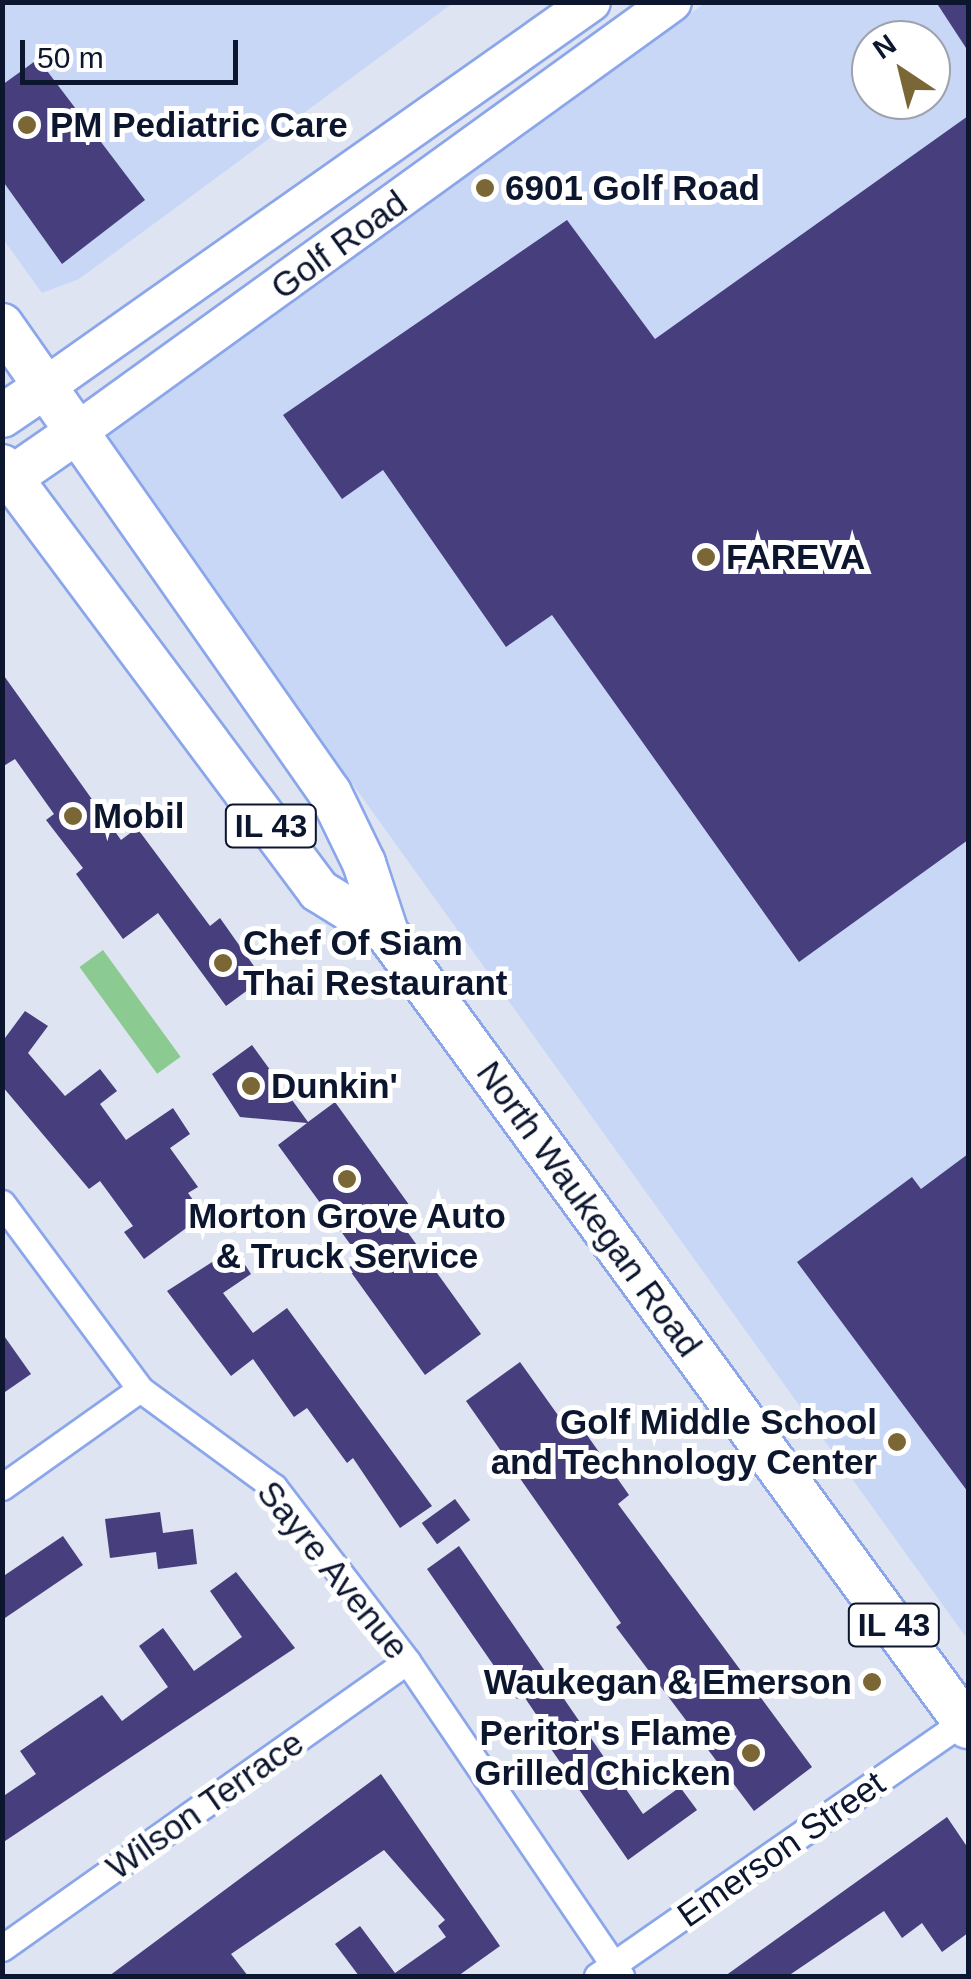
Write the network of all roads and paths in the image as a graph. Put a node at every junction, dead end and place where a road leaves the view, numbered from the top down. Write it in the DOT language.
graph roads {
  1 [pos="591,2"];
  2 [pos="672,2"];
  3 [pos="2,325"];
  4 [pos="44,386"];
  5 [pos="2,416"];
  6 [pos="77,432"];
  7 [pos="5,476"];
  8 [pos="387,933"];
  9 [pos="2,1203"];
  10 [pos="140,1389"];
  11 [pos="2,1486"];
  12 [pos="407,1661"];
  13 [pos="966,1724"];
  14 [pos="2,1948"];
  15 [pos="610,1973"];
  1 -- 4 [label="main road, Golf Road"];
  2 -- 6 [label="main road, Golf Road"];
  3 -- 4 [label="main road, IL 43"];
  4 -- 5 [label="main road, Golf Road"];
  4 -- 6 [label="main road, IL 43"];
  6 -- 7 [label="main road, Golf Road"];
  6 -- 8 [label="main road, North Waukegan Road / IL 43"];
  7 -- 8 [label="main road, North Waukegan Road / IL 43"];
  8 -- 13 [label="main road, North Waukegan Road / IL 43"];
  9 -- 10 [label="street, Sayre Avenue"];
  10 -- 11 [label="street"];
  10 -- 12 [label="street, Sayre Avenue"];
  12 -- 14 [label="street, Wilson Terrace"];
  12 -- 15 [label="street, Sayre Avenue"];
  13 -- 15 [label="street, Emerson Street"];
}
